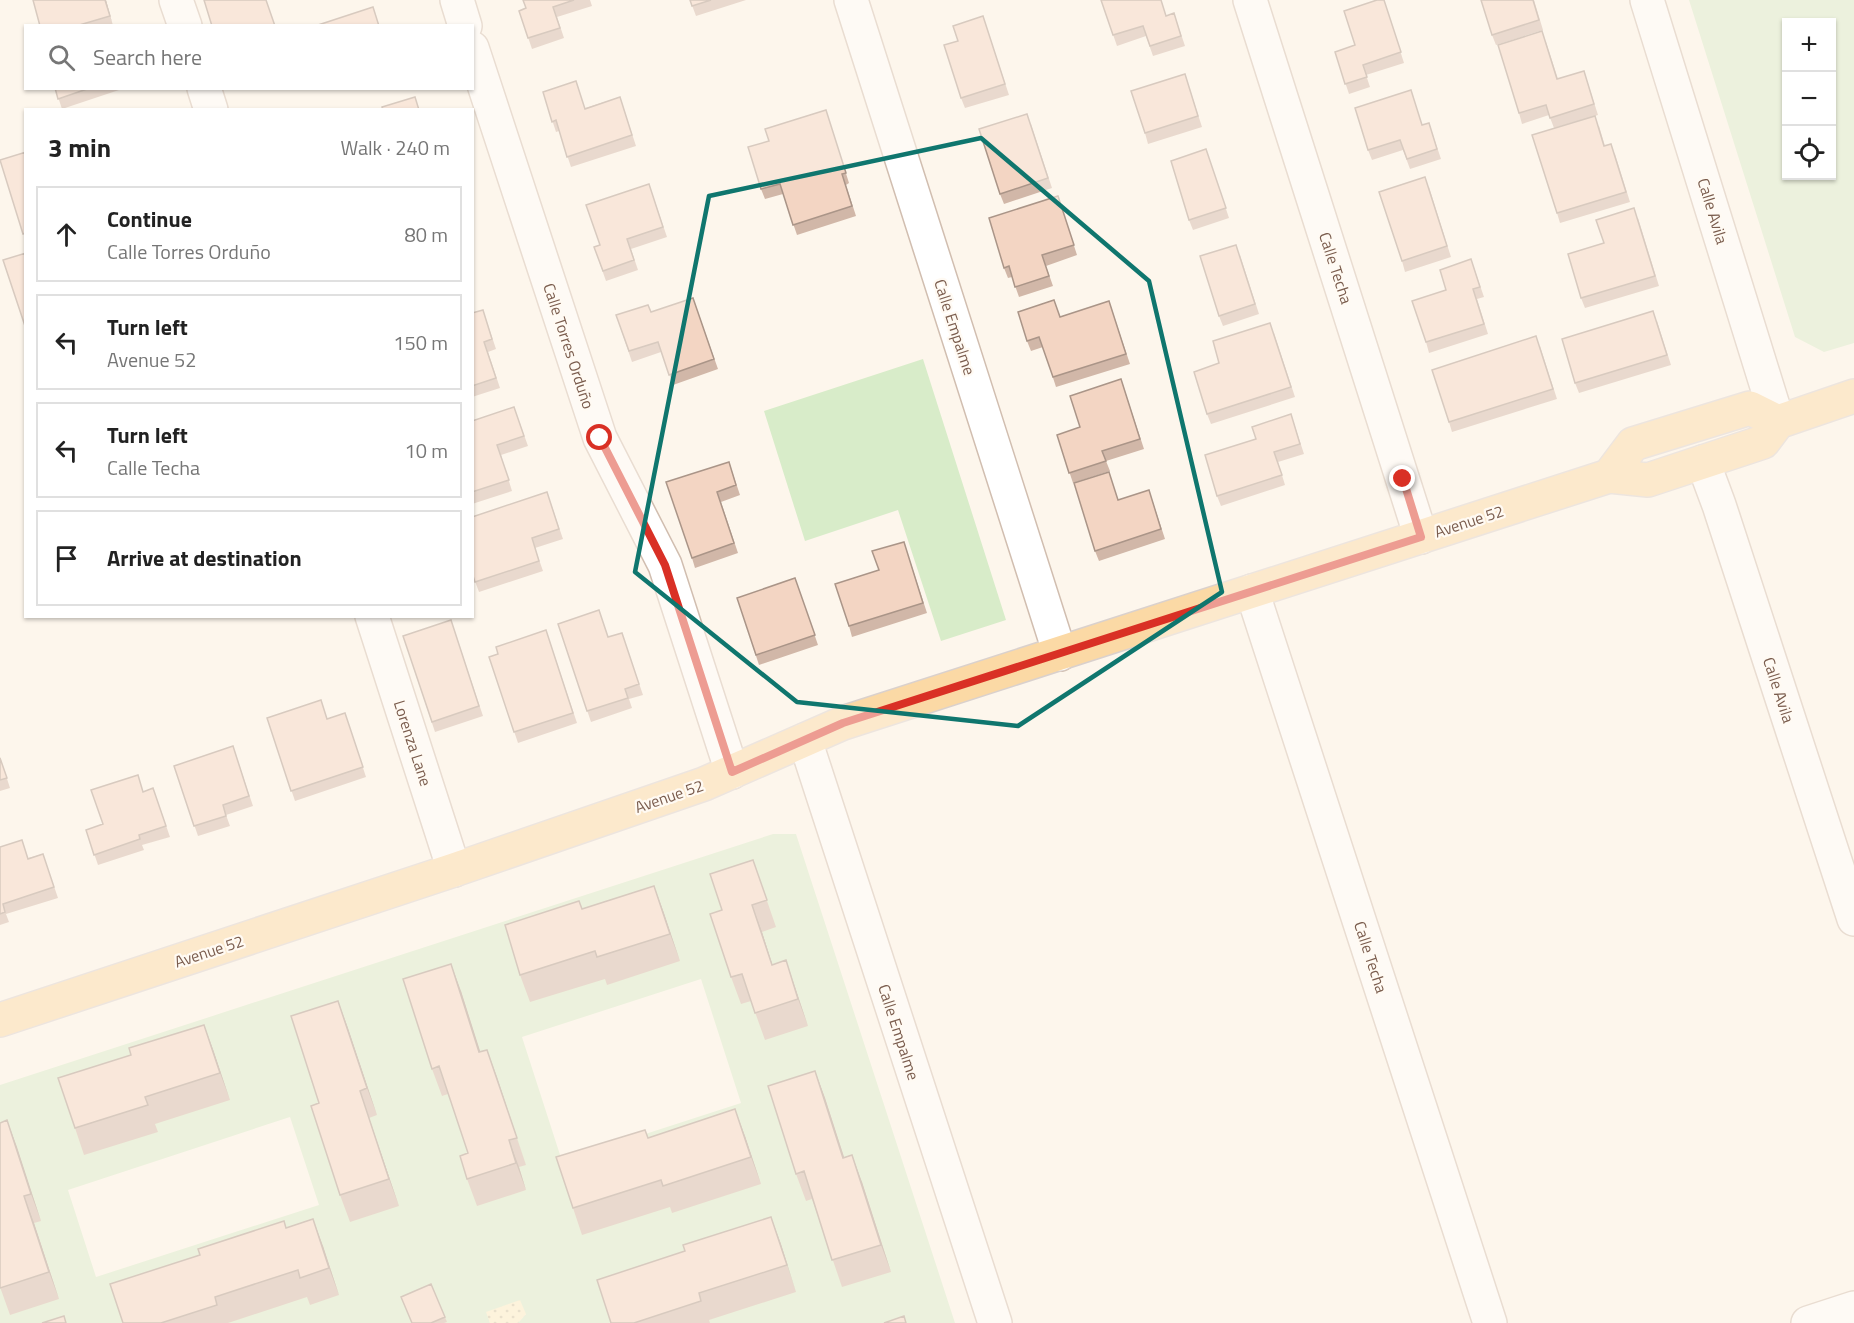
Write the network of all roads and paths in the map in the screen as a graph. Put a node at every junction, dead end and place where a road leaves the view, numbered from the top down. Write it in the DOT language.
graph roads {
  1 [pos="176,0"];
  2 [pos="457,0"];
  3 [pos="851,0"];
  4 [pos="1250,0"];
  5 [pos="1647,0"];
  6 [pos="183,24"];
  7 [pos="464,24"];
  8 [pos="474,54"];
  9 [pos="205,90"];
  10 [pos="210,108"];
  11 [pos="1854,396"];
  12 [pos="1778,422"];
  13 [pos="1703,462"];
  14 [pos="1610,476"];
  15 [pos="1421,537"];
  16 [pos="1252,591"];
  17 [pos="373,618"];
  18 [pos="1060,654"];
  19 [pos="805,740"];
  20 [pos="732,772"];
  21 [pos="454,870"];
  22 [pos="1854,919"];
  23 [pos="0,1020"];
  24 [pos="1854,1308"];
  25 [pos="995,1323"];
  26 [pos="1490,1323"];
  27 [pos="1808,1323"];
  1 -- 6 [label="street"];
  2 -- 7 [label="street"];
  3 -- 18 [label="street, Calle Empalme"];
  4 -- 15 [label="street, Calle Techa"];
  5 -- 12 [label="street, Calle Avila"];
  8 -- 20 [label="street, Calle Torres Orduño"];
  9 -- 10 [label="street"];
  11 -- 12 [label="main road, Avenue 52"];
  12 -- 13 [label="main road, Avenue 52"];
  12 -- 14 [label="main road"];
  13 -- 14 [label="main road, Avenue 52"];
  13 -- 22 [label="street, Calle Avila"];
  14 -- 15 [label="main road, Avenue 52"];
  15 -- 16 [label="main road, Avenue 52"];
  16 -- 18 [label="main road, Avenue 52"];
  16 -- 26 [label="street, Calle Techa"];
  17 -- 21 [label="street, Lorenza Lane"];
  18 -- 19 [label="main road, Avenue 52"];
  19 -- 20 [label="main road, Avenue 52"];
  19 -- 25 [label="street, Calle Empalme"];
  20 -- 21 [label="main road, Avenue 52"];
  21 -- 23 [label="main road, Avenue 52"];
  24 -- 27 [label="street"];
}
